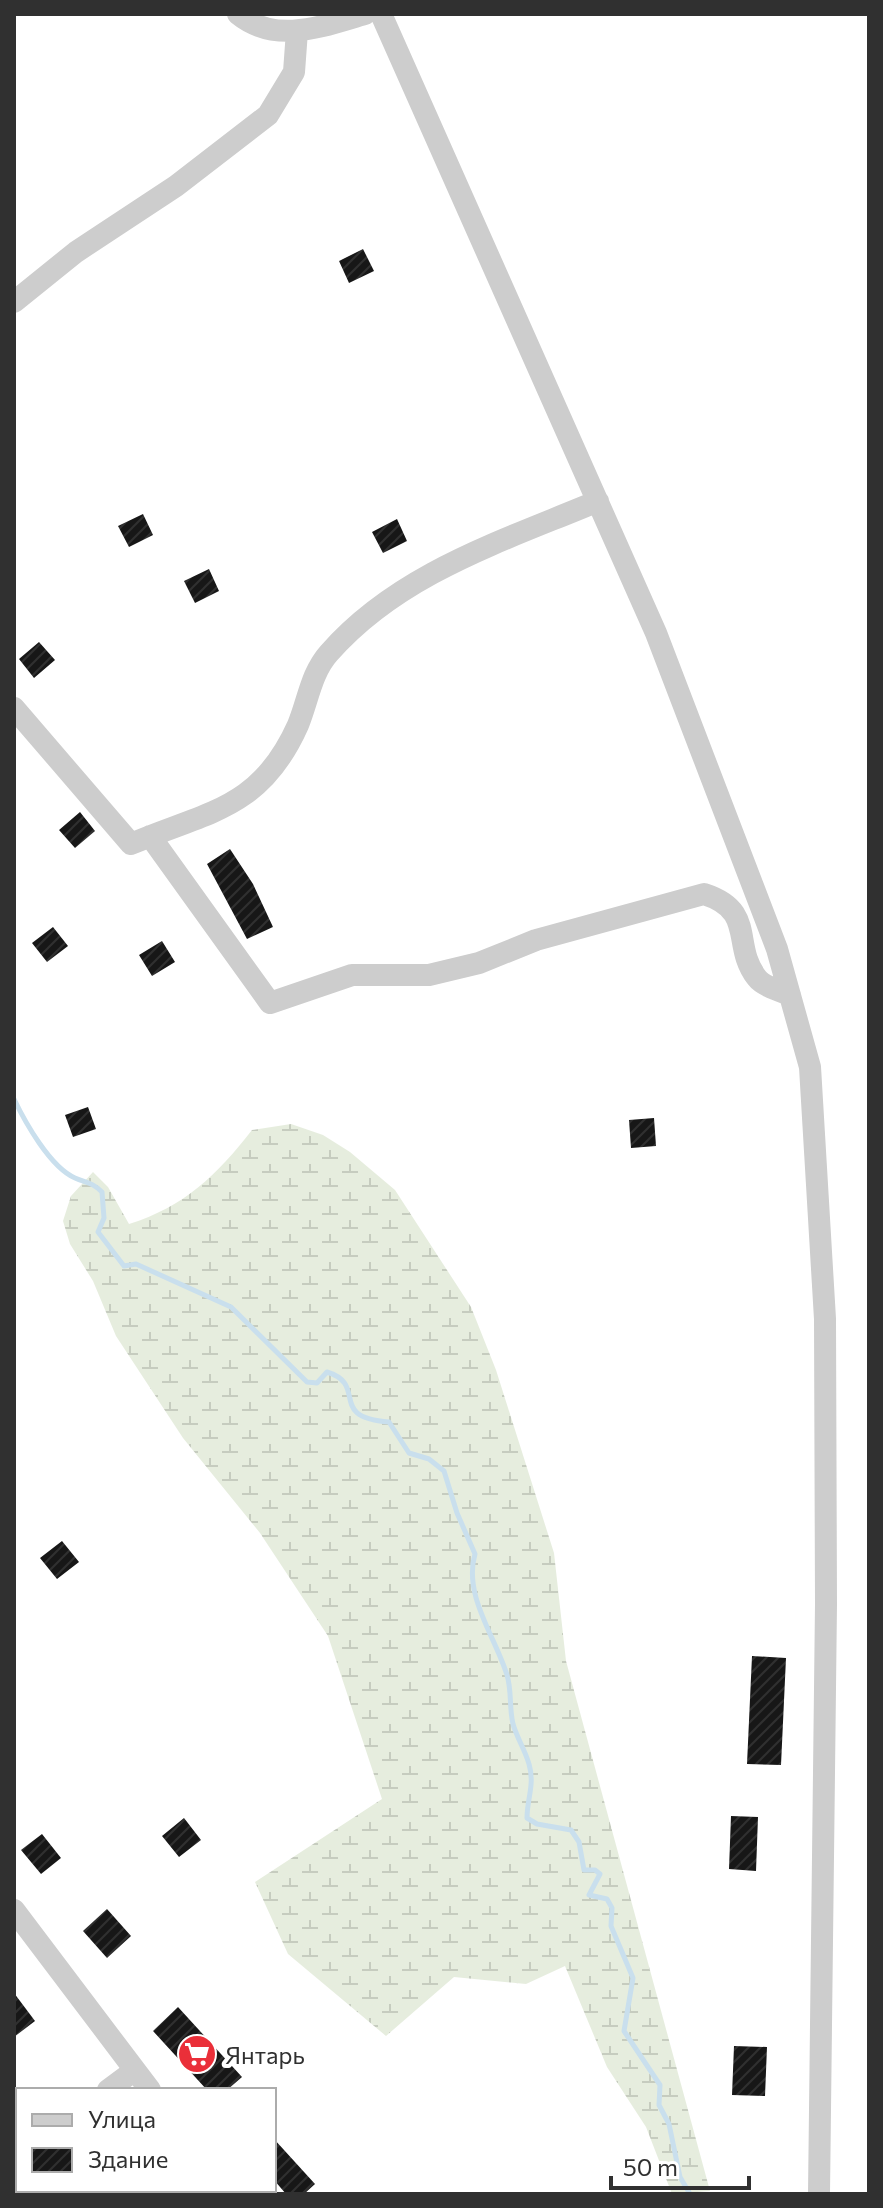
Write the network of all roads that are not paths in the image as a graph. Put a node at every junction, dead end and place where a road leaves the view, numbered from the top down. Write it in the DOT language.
graph roads {
  1 [pos="238,14"];
  2 [pos="365,14"];
  3 [pos="381,14"];
  4 [pos="297,31"];
  5 [pos="14,302"];
  6 [pos="598,501"];
  7 [pos="14,708"];
  8 [pos="150,836"];
  9 [pos="790,995"];
  10 [pos="14,1910"];
  11 [pos="135,2070"];
  12 [pos="111,2088"];
  13 [pos="148,2088"];
  14 [pos="819,2194"];
  1 -- 4 [label="street"];
  2 -- 4 [label="street"];
  3 -- 6 [label="street"];
  4 -- 5 [label="street"];
  6 -- 8 [label="street"];
  6 -- 9 [label="street"];
  7 -- 8 [label="street"];
  8 -- 9 [label="street"];
  9 -- 14 [label="street"];
  10 -- 11 [label="street"];
  11 -- 12 [label="street"];
  11 -- 13 [label="street"];
}
